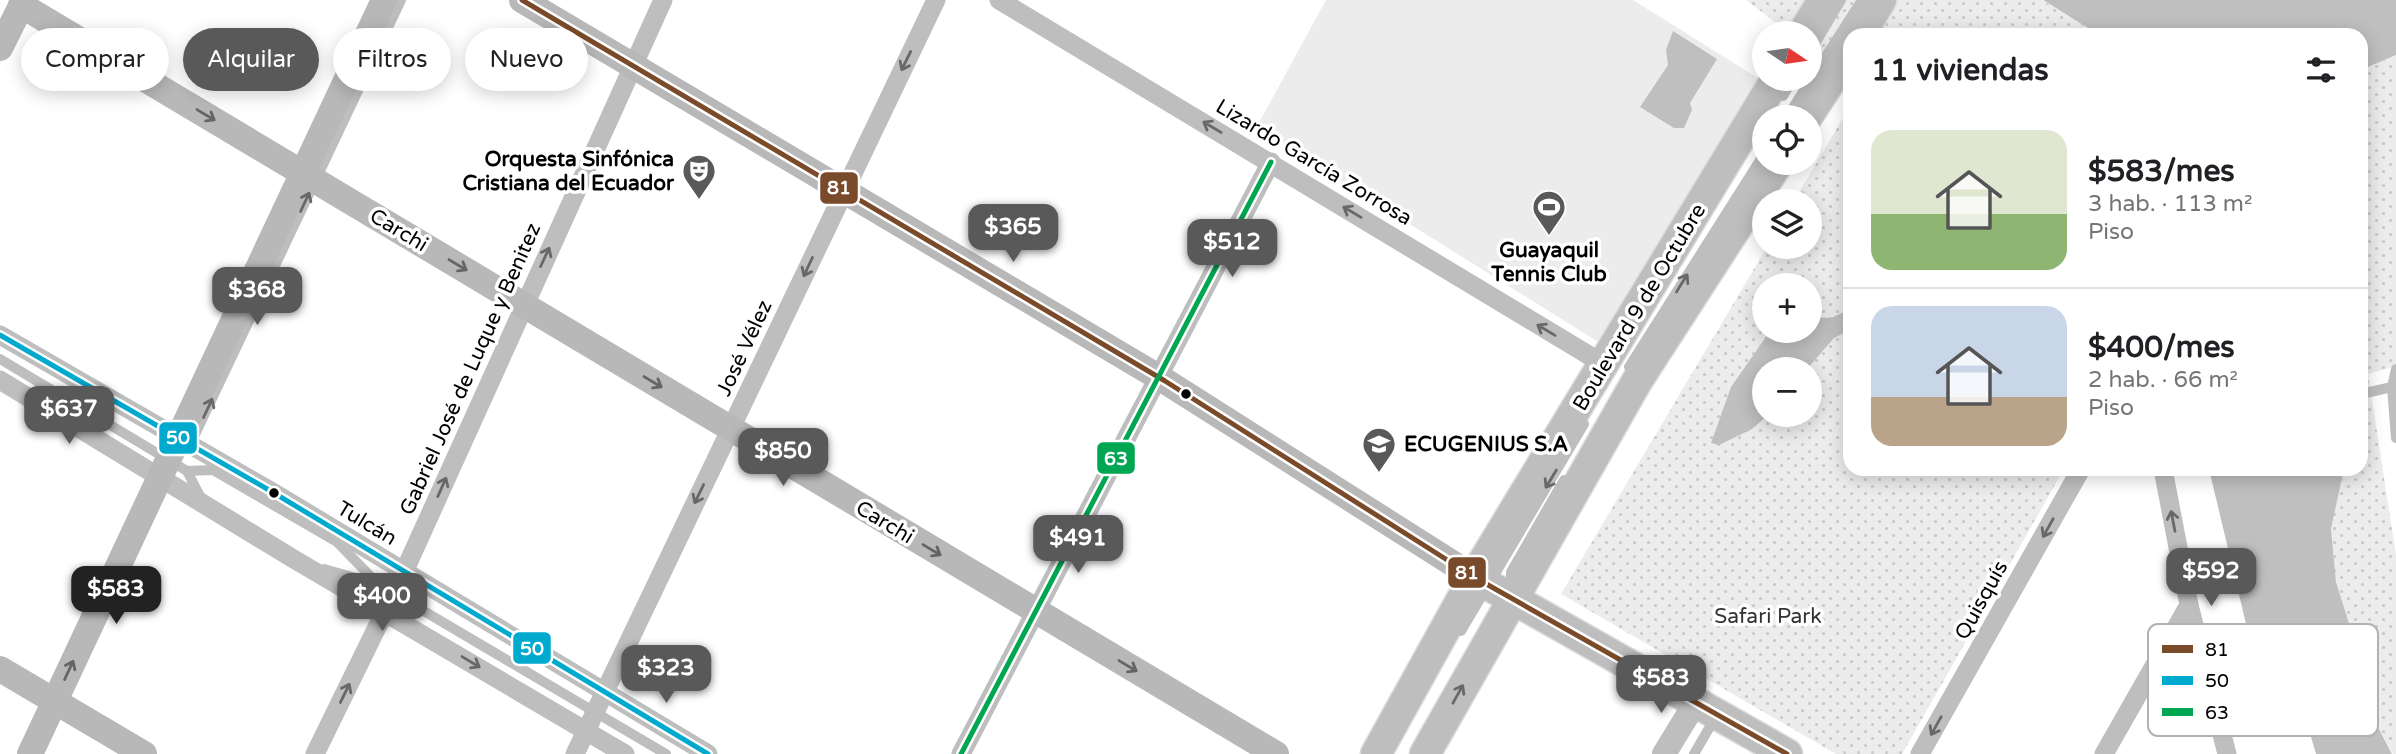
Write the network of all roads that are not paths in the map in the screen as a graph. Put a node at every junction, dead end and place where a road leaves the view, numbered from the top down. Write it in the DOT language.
graph roads {
  1 [pos="384,0"];
  2 [pos="401,0"];
  3 [pos="522,0"];
  4 [pos="663,0"];
  5 [pos="936,0"];
  6 [pos="999,0"];
  7 [pos="1823,0"];
  8 [pos="1841,0"];
  9 [pos="1861,0"];
  10 [pos="1881,0"];
  11 [pos="19,2"];
  12 [pos="1810,21"];
  13 [pos="1843,28"];
  14 [pos="1843,28"];
  15 [pos="1864,28"];
  16 [pos="1822,32"];
  17 [pos="0,48"];
  18 [pos="1843,62"];
  19 [pos="633,66"];
  20 [pos="1776,93"];
  21 [pos="1795,105"];
  22 [pos="1815,105"];
  23 [pos="1271,162"];
  24 [pos="1752,171"];
  25 [pos="1769,175"];
  26 [pos="309,176"];
  27 [pos="844,191"];
  28 [pos="1701,232"];
  29 [pos="524,304"];
  30 [pos="0,335"];
  31 [pos="0,359"];
  32 [pos="2396,369"];
  33 [pos="1614,372"];
  34 [pos="1159,377"];
  35 [pos="0,380"];
  36 [pos="2394,386"];
  37 [pos="2368,392"];
  38 [pos="1588,418"];
  39 [pos="1594,428"];
  40 [pos="731,429"];
  41 [pos="2396,438"];
  42 [pos="177,459"];
  43 [pos="2077,476"];
  44 [pos="2164,476"];
  45 [pos="404,572"];
  46 [pos="1491,586"];
  47 [pos="385,589"];
  48 [pos="2189,605"];
  49 [pos="384,611"];
  50 [pos="1036,612"];
  51 [pos="2178,624"];
  52 [pos="2194,624"];
  53 [pos="1455,641"];
  54 [pos="0,669"];
  55 [pos="2148,677"];
  56 [pos="0,690"];
  57 [pos="604,691"];
  58 [pos="1707,707"];
  59 [pos="50,710"];
  60 [pos="595,712"];
  61 [pos="586,731"];
  62 [pos="2222,736"];
  63 [pos="30,754"];
  64 [pos="110,754"];
  65 [pos="144,754"];
  66 [pos="315,754"];
  67 [pos="575,754"];
  68 [pos="625,754"];
  69 [pos="666,754"];
  70 [pos="708,754"];
  71 [pos="961,754"];
  72 [pos="1276,754"];
  73 [pos="1376,754"];
  74 [pos="1425,754"];
  75 [pos="1664,754"];
  76 [pos="1694,754"];
  77 [pos="1787,754"];
  78 [pos="1920,754"];
  79 [pos="2104,754"];
  80 [pos="2227,754"];
  1 -- 26 [label="main road"];
  2 -- 26 [label="lane"];
  3 -- 19 [label="main road"];
  4 -- 19 [label="street, Gabriel José de Luque y Benitez"];
  5 -- 27 [label="street, José Vélez, one-way"];
  23 -- 6 [label="street, Lizardo García Zorrosa, one-way"];
  7 -- 12 [label="main road"];
  8 -- 16 [label="lane"];
  9 -- 14 [label="lane"];
  10 -- 15 [label="main road"];
  11 -- 17 [label="main road"];
  11 -- 26 [label="main road, Carchi, one-way"];
  13 -- 21 [label="lane"];
  18 -- 22 [label="main road"];
  19 -- 27 [label="main road"];
  29 -- 19 [label="street, Gabriel José de Luque y Benitez, one-way"];
  20 -- 33 [label="main road, Boulevard 9 de Octubre"];
  33 -- 23 [label="street, Lizardo García Zorrosa, one-way"];
  23 -- 34 [label="street"];
  33 -- 24 [label="lane, Boulevard 9 de Octubre, one-way"];
  25 -- 46 [label="main road, Boulevard 9 de Octubre"];
  26 -- 29 [label="main road, Carchi, one-way"];
  42 -- 26 [label="main road, one-way"];
  27 -- 34 [label="main road"];
  27 -- 40 [label="street, José Vélez, one-way"];
  28 -- 33 [label="lane, Boulevard 9 de Octubre"];
  29 -- 40 [label="main road, Carchi, one-way"];
  45 -- 29 [label="street, Gabriel José de Luque y Benitez, one-way"];
  30 -- 42 [label="street, Tulcán"];
  31 -- 42 [label="lane"];
  32 -- 36 [label="lane"];
  33 -- 46 [label="main road, Boulevard 9 de Octubre"];
  34 -- 46 [label="main road"];
  34 -- 50 [label="street"];
  35 -- 42 [label="street, Tulcán"];
  36 -- 37 [label="lane"];
  36 -- 41 [label="lane"];
  38 -- 46 [label="lane, Boulevard 9 de Octubre, one-way"];
  39 -- 46 [label="lane, Boulevard 9 de Octubre"];
  40 -- 50 [label="main road, Carchi, one-way"];
  40 -- 57 [label="street, José Vélez, one-way"];
  42 -- 45 [label="street, Tulcán"];
  42 -- 47 [label="lane"];
  42 -- 47 [label="lane"];
  42 -- 49 [label="street, Tulcán"];
  59 -- 42 [label="main road, one-way"];
  43 -- 78 [label="street, Quisquís, one-way"];
  48 -- 44 [label="street, one-way"];
  45 -- 47 [label="street, Gabriel José de Luque y Benitez"];
  45 -- 57 [label="street, Tulcán"];
  46 -- 53 [label="lane, Boulevard 9 de Octubre"];
  46 -- 58 [label="main road"];
  46 -- 73 [label="main road, Boulevard 9 de Octubre"];
  74 -- 46 [label="main road, Boulevard 9 de Octubre, one-way"];
  47 -- 49 [label="street, Gabriel José de Luque y Benitez"];
  47 -- 60 [label="lane"];
  48 -- 51 [label="street"];
  48 -- 52 [label="street"];
  49 -- 61 [label="street, Tulcán, one-way"];
  66 -- 49 [label="street, Gabriel José de Luque y Benitez, one-way"];
  50 -- 71 [label="street"];
  50 -- 72 [label="main road, Carchi, one-way"];
  54 -- 59 [label="main road"];
  55 -- 79 [label="street"];
  56 -- 59 [label="main road"];
  57 -- 60 [label="street, José Vélez"];
  57 -- 70 [label="street, Tulcán"];
  58 -- 75 [label="street"];
  58 -- 76 [label="lane"];
  58 -- 77 [label="main road"];
  59 -- 63 [label="main road"];
  59 -- 64 [label="main road"];
  59 -- 65 [label="main road"];
  60 -- 61 [label="street, José Vélez"];
  60 -- 69 [label="lane"];
  61 -- 67 [label="street, José Vélez"];
  61 -- 68 [label="street, Tulcán"];
  62 -- 80 [label="street"];
}
